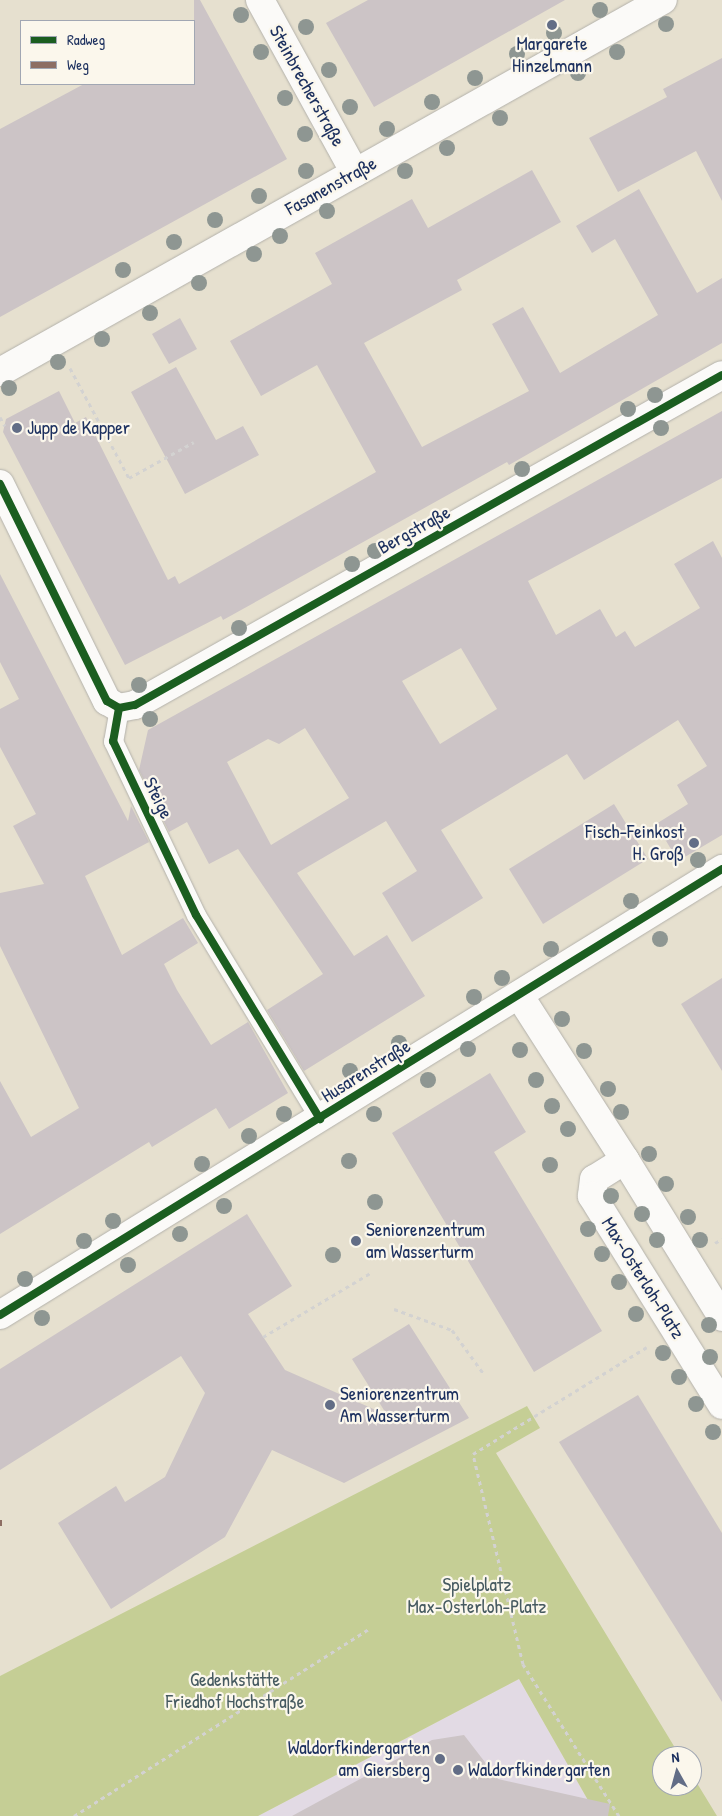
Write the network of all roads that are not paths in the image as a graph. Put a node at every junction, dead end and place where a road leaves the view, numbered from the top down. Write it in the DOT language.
graph roads {
  1 [pos="260,0"];
  2 [pos="663,0"];
  3 [pos="355,173"];
  4 [pos="0,372"];
  5 [pos="722,375"];
  6 [pos="0,484"];
  7 [pos="120,708"];
  8 [pos="722,869"];
  9 [pos="519,995"];
  10 [pos="320,1118"];
  11 [pos="624,1160"];
  12 [pos="0,1315"];
  13 [pos="722,1317"];
  14 [pos="722,1404"];
  1 -- 3 [label="street, Steinbrecherstraße"];
  2 -- 3 [label="street, Fasanenstraße"];
  3 -- 4 [label="street, Fasanenstraße"];
  5 -- 7 [label="street, Bergstraße"];
  6 -- 7 [label="street"];
  7 -- 10 [label="lane, Steige"];
  8 -- 9 [label="street, Husarenstraße"];
  9 -- 10 [label="street, Husarenstraße"];
  9 -- 11 [label="street"];
  10 -- 12 [label="street, Husarenstraße"];
  11 -- 13 [label="street"];
  11 -- 14 [label="street, Max-Osterloh-Platz"];
}
